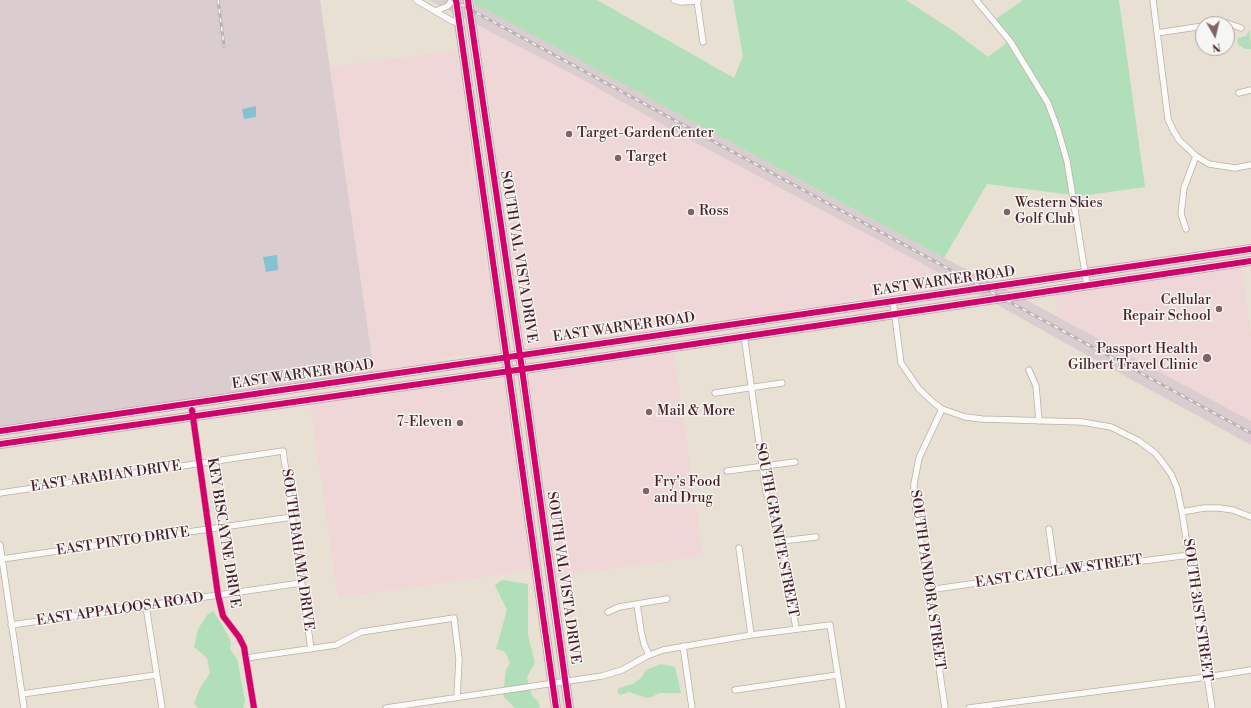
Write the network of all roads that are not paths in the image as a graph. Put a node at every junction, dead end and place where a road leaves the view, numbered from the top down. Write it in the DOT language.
graph roads {
  1 [pos="416,0"];
  2 [pos="452,0"];
  3 [pos="456,0"];
  4 [pos="468,0"];
  5 [pos="674,0"];
  6 [pos="976,0"];
  7 [pos="1153,0"];
  8 [pos="698,1"];
  9 [pos="435,11"];
  10 [pos="459,23"];
  11 [pos="1235,26"];
  12 [pos="1195,27"];
  13 [pos="1241,28"];
  14 [pos="1157,33"];
  15 [pos="703,42"];
  16 [pos="475,45"];
  17 [pos="462,47"];
  18 [pos="1251,90"];
  19 [pos="1240,93"];
  20 [pos="1196,156"];
  21 [pos="1251,165"];
  22 [pos="494,179"];
  23 [pos="482,181"];
  24 [pos="1186,229"];
  25 [pos="1251,249"];
  26 [pos="1251,261"];
  27 [pos="1085,273"];
  28 [pos="1087,286"];
  29 [pos="894,301"];
  30 [pos="838,309"];
  31 [pos="895,313"];
  32 [pos="789,317"];
  33 [pos="840,322"];
  34 [pos="663,335"];
  35 [pos="744,336"];
  36 [pos="665,348"];
  37 [pos="520,355"];
  38 [pos="506,357"];
  39 [pos="522,369"];
  40 [pos="1029,370"];
  41 [pos="508,371"];
  42 [pos="393,374"];
  43 [pos="782,383"];
  44 [pos="320,385"];
  45 [pos="395,387"];
  46 [pos="752,389"];
  47 [pos="714,393"];
  48 [pos="321,397"];
  49 [pos="191,403"];
  50 [pos="942,409"];
  51 [pos="193,416"];
  52 [pos="1039,421"];
  53 [pos="0,431"];
  54 [pos="0,444"];
  55 [pos="283,451"];
  56 [pos="795,462"];
  57 [pos="199,463"];
  58 [pos="762,466"];
  59 [pos="727,471"];
  60 [pos="0,493"];
  61 [pos="541,509"];
  62 [pos="528,511"];
  63 [pos="1182,512"];
  64 [pos="292,517"];
  65 [pos="1251,518"];
  66 [pos="209,529"];
  67 [pos="1049,529"];
  68 [pos="816,537"];
  69 [pos="782,541"];
  70 [pos="0,545"];
  71 [pos="739,548"];
  72 [pos="1190,555"];
  73 [pos="2,559"];
  74 [pos="1055,572"];
  75 [pos="301,583"];
  76 [pos="928,590"];
  77 [pos="218,596"];
  78 [pos="667,599"];
  79 [pos="637,604"];
  80 [pos="146,606"];
  81 [pos="608,612"];
  82 [pos="11,625"];
  83 [pos="796,629"];
  84 [pos="752,635"];
  85 [pos="683,646"];
  86 [pos="311,649"];
  87 [pos="649,655"];
  88 [pos="246,658"];
  89 [pos="1251,670"];
  90 [pos="837,674"];
  91 [pos="156,675"];
  92 [pos="1207,677"];
  93 [pos="565,682"];
  94 [pos="553,684"];
  95 [pos="735,690"];
  96 [pos="22,694"];
  97 [pos="457,698"];
  98 [pos="24,708"];
  99 [pos="162,708"];
  100 [pos="254,708"];
  101 [pos="386,708"];
  102 [pos="556,708"];
  103 [pos="569,708"];
  104 [pos="692,708"];
  105 [pos="843,708"];
  106 [pos="944,708"];
  107 [pos="969,708"];
  108 [pos="1212,708"];
  1 -- 9 [label="street"];
  2 -- 9 [label="street"];
  3 -- 10 [label="main road, SOUTH VAL VISTA DRIVE"];
  4 -- 16 [label="main road, SOUTH VAL VISTA DRIVE"];
  5 -- 8 [label="street"];
  6 -- 27 [label="street"];
  7 -- 14 [label="street"];
  8 -- 15 [label="street"];
  9 -- 10 [label="street"];
  10 -- 17 [label="main road, SOUTH VAL VISTA DRIVE"];
  11 -- 13 [label="street"];
  12 -- 14 [label="street"];
  14 -- 20 [label="street"];
  16 -- 17 [label="main road"];
  16 -- 22 [label="main road, SOUTH VAL VISTA DRIVE"];
  17 -- 23 [label="main road, SOUTH VAL VISTA DRIVE"];
  18 -- 19 [label="street"];
  20 -- 21 [label="street"];
  20 -- 24 [label="street"];
  22 -- 23 [label="main road"];
  22 -- 37 [label="main road, SOUTH VAL VISTA DRIVE"];
  23 -- 38 [label="main road, SOUTH VAL VISTA DRIVE"];
  25 -- 27 [label="main road, EAST WARNER ROAD"];
  26 -- 28 [label="main road, EAST WARNER ROAD"];
  27 -- 28 [label="street"];
  27 -- 29 [label="main road, EAST WARNER ROAD"];
  28 -- 31 [label="main road, EAST WARNER ROAD"];
  29 -- 30 [label="main road, EAST WARNER ROAD"];
  29 -- 31 [label="street"];
  30 -- 32 [label="main road, EAST WARNER ROAD"];
  30 -- 33 [label="main road"];
  31 -- 33 [label="main road, EAST WARNER ROAD"];
  31 -- 50 [label="street"];
  32 -- 34 [label="main road, EAST WARNER ROAD"];
  32 -- 35 [label="main road"];
  33 -- 35 [label="main road, EAST WARNER ROAD"];
  34 -- 36 [label="main road"];
  34 -- 37 [label="main road, EAST WARNER ROAD"];
  35 -- 36 [label="main road, EAST WARNER ROAD"];
  35 -- 46 [label="street, SOUTH GRANITE STREET"];
  36 -- 39 [label="main road, EAST WARNER ROAD"];
  37 -- 38 [label="main road, EAST WARNER ROAD"];
  37 -- 39 [label="main road, SOUTH VAL VISTA DRIVE"];
  38 -- 41 [label="main road, SOUTH VAL VISTA DRIVE"];
  38 -- 42 [label="main road, EAST WARNER ROAD"];
  39 -- 41 [label="main road, EAST WARNER ROAD"];
  39 -- 61 [label="main road, SOUTH VAL VISTA DRIVE"];
  40 -- 52 [label="street"];
  41 -- 45 [label="main road, EAST WARNER ROAD"];
  41 -- 62 [label="main road, SOUTH VAL VISTA DRIVE"];
  42 -- 44 [label="main road, EAST WARNER ROAD"];
  42 -- 45 [label="main road"];
  43 -- 46 [label="street"];
  44 -- 48 [label="main road"];
  44 -- 49 [label="main road, EAST WARNER ROAD"];
  45 -- 48 [label="main road, EAST WARNER ROAD"];
  46 -- 47 [label="street"];
  46 -- 58 [label="street, SOUTH GRANITE STREET"];
  48 -- 51 [label="main road, EAST WARNER ROAD"];
  49 -- 51 [label="street, KEY BISCAYNE DRIVE"];
  49 -- 53 [label="main road, EAST WARNER ROAD"];
  50 -- 52 [label="street, SOUTH 31ST STREET"];
  50 -- 76 [label="street, SOUTH PANDORA STREET"];
  51 -- 54 [label="main road, EAST WARNER ROAD"];
  51 -- 57 [label="street, KEY BISCAYNE DRIVE"];
  52 -- 63 [label="street, SOUTH 31ST STREET"];
  55 -- 57 [label="street, EAST ARABIAN DRIVE"];
  55 -- 64 [label="street, SOUTH BAHAMA DRIVE"];
  56 -- 58 [label="street"];
  57 -- 60 [label="street, EAST ARABIAN DRIVE"];
  57 -- 66 [label="street, KEY BISCAYNE DRIVE"];
  58 -- 59 [label="street"];
  58 -- 69 [label="street, SOUTH GRANITE STREET"];
  61 -- 62 [label="main road"];
  61 -- 93 [label="main road, SOUTH VAL VISTA DRIVE"];
  62 -- 94 [label="main road, SOUTH VAL VISTA DRIVE"];
  63 -- 65 [label="street"];
  63 -- 72 [label="street, SOUTH 31ST STREET"];
  64 -- 66 [label="street, EAST PINTO DRIVE"];
  64 -- 75 [label="street, SOUTH BAHAMA DRIVE"];
  66 -- 73 [label="street, EAST PINTO DRIVE"];
  66 -- 77 [label="street, KEY BISCAYNE DRIVE"];
  67 -- 74 [label="street"];
  68 -- 69 [label="street"];
  69 -- 83 [label="street, SOUTH GRANITE STREET"];
  70 -- 73 [label="street"];
  71 -- 84 [label="street"];
  72 -- 74 [label="street, EAST CATCLAW STREET"];
  72 -- 92 [label="street, SOUTH 31ST STREET"];
  73 -- 82 [label="street"];
  74 -- 76 [label="street, EAST CATCLAW STREET"];
  75 -- 77 [label="street, EAST APPALOOSA ROAD"];
  75 -- 86 [label="street, SOUTH BAHAMA DRIVE"];
  76 -- 106 [label="street, SOUTH PANDORA STREET"];
  77 -- 80 [label="street, EAST APPALOOSA ROAD"];
  77 -- 88 [label="street, KEY BISCAYNE DRIVE"];
  78 -- 79 [label="street"];
  79 -- 81 [label="street"];
  79 -- 87 [label="street"];
  80 -- 82 [label="street, EAST APPALOOSA ROAD"];
  80 -- 91 [label="street"];
  82 -- 96 [label="street"];
  83 -- 84 [label="street"];
  83 -- 90 [label="street"];
  84 -- 85 [label="street"];
  85 -- 87 [label="street"];
  85 -- 104 [label="street"];
  86 -- 88 [label="street"];
  86 -- 97 [label="street"];
  87 -- 93 [label="street"];
  88 -- 100 [label="street, KEY BISCAYNE DRIVE"];
  89 -- 92 [label="street"];
  90 -- 95 [label="street"];
  90 -- 105 [label="street"];
  91 -- 96 [label="street"];
  91 -- 99 [label="street"];
  92 -- 107 [label="street"];
  92 -- 108 [label="street, SOUTH 31ST STREET"];
  93 -- 94 [label="street"];
  93 -- 103 [label="main road, SOUTH VAL VISTA DRIVE"];
  94 -- 97 [label="street"];
  94 -- 102 [label="main road, SOUTH VAL VISTA DRIVE"];
  96 -- 98 [label="street"];
  97 -- 101 [label="street"];
}
